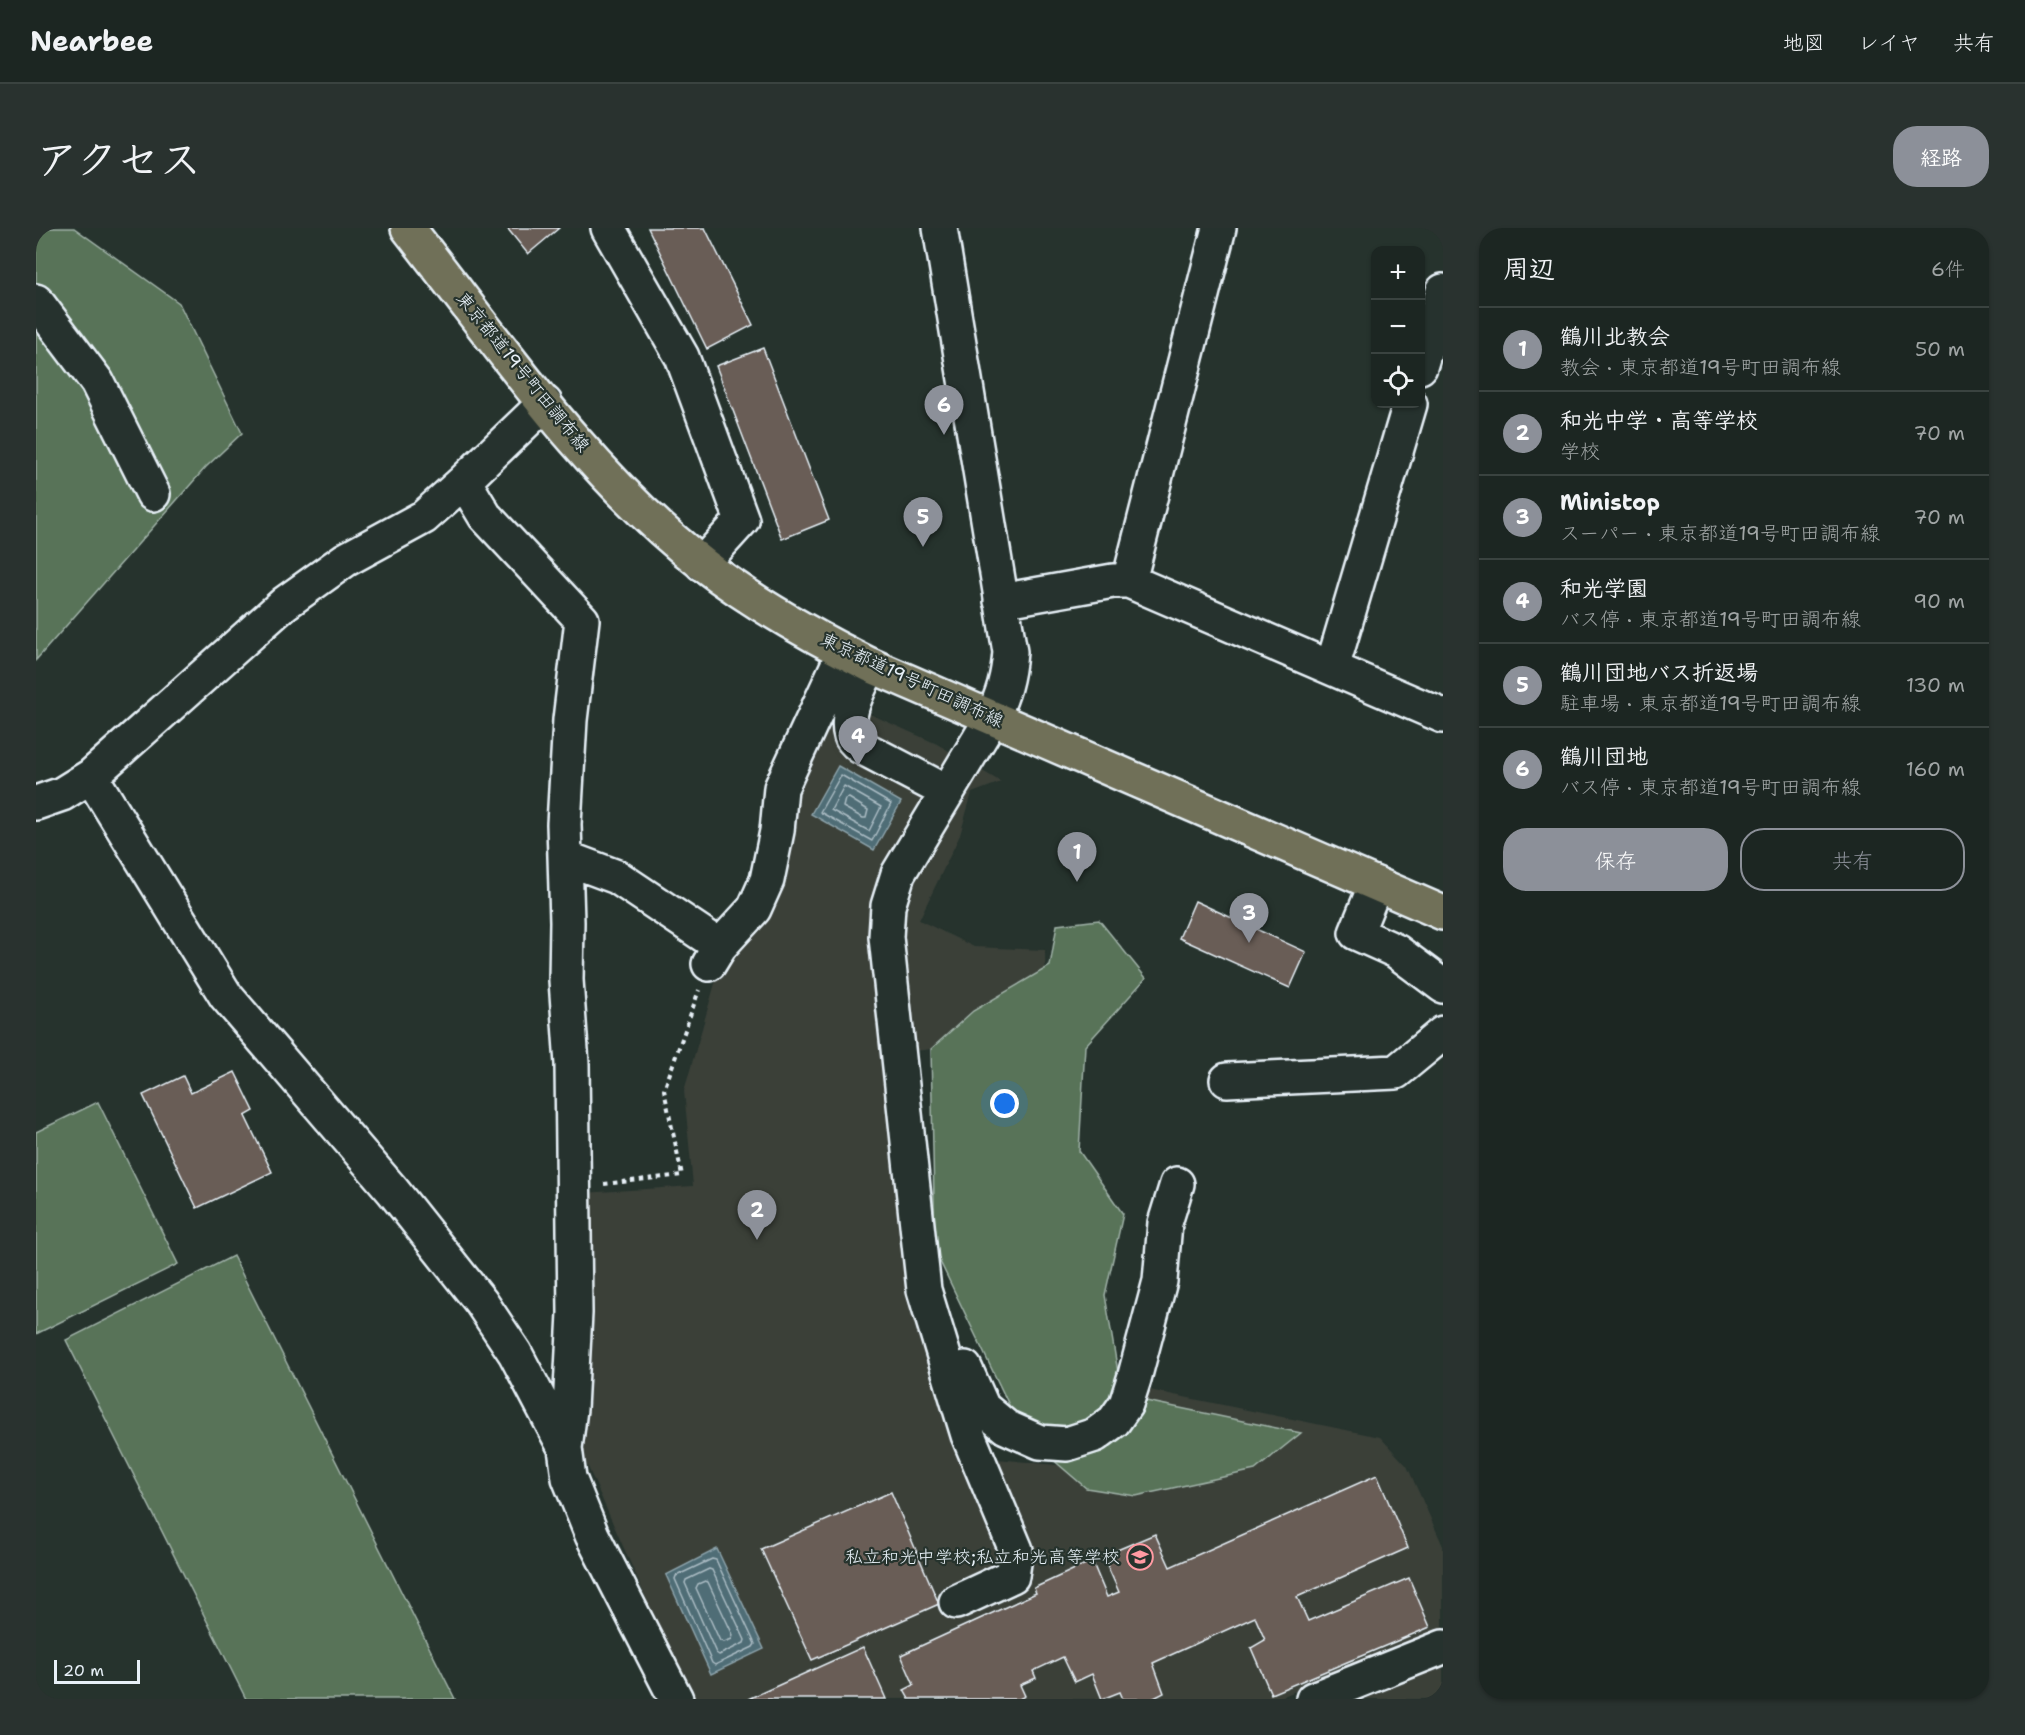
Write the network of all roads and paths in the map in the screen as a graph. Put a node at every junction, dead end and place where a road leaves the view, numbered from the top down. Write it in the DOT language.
graph roads {
  1 [pos="408,228"];
  2 [pos="608,228"];
  3 [pos="940,228"];
  4 [pos="1219,228"];
  5 [pos="1443,291"];
  6 [pos="36,301"];
  7 [pos="1424,354"];
  8 [pos="545,403"];
  9 [pos="1409,408"];
  10 [pos="465,481"];
  11 [pos="153,494"];
  12 [pos="702,564"];
  13 [pos="1129,580"];
  14 [pos="1001,601"];
  15 [pos="857,659"];
  16 [pos="1332,668"];
  17 [pos="1443,716"];
  18 [pos="992,718"];
  19 [pos="91,776"];
  20 [pos="946,792"];
  21 [pos="36,803"];
  22 [pos="566,858"];
  23 [pos="1376,884"];
  24 [pos="1443,913"];
  25 [pos="714,955"];
  26 [pos="1443,986"];
  27 [pos="1443,1033"];
  28 [pos="1227,1080"];
  29 [pos="1177,1184"];
  30 [pos="596,1185"];
  31 [pos="924,1290"];
  32 [pos="565,1448"];
  33 [pos="956,1602"];
  34 [pos="1443,1647"];
  35 [pos="676,1699"];
  36 [pos="1313,1699"];
  1 -- 8 [label="main road, 東京都道19号町田調布線"];
  2 -- 12 [label="street"];
  3 -- 14 [label="street"];
  4 -- 13 [label="street"];
  5 -- 7 [label="street"];
  6 -- 11 [label="street"];
  8 -- 10 [label="street"];
  8 -- 12 [label="main road, 東京都道19号町田調布線"];
  9 -- 16 [label="street"];
  10 -- 19 [label="street"];
  10 -- 22 [label="street"];
  12 -- 15 [label="main road, 東京都道19号町田調布線"];
  13 -- 14 [label="street"];
  13 -- 16 [label="street"];
  14 -- 18 [label="street"];
  15 -- 18 [label="main road, 東京都道19号町田調布線"];
  15 -- 20 [label="street"];
  15 -- 25 [label="street"];
  16 -- 17 [label="street"];
  18 -- 20 [label="street"];
  18 -- 23 [label="main road, 東京都道19号町田調布線"];
  19 -- 21 [label="street"];
  19 -- 32 [label="street"];
  20 -- 31 [label="street"];
  22 -- 25 [label="street"];
  22 -- 32 [label="street"];
  23 -- 24 [label="main road, 東京都道19号町田調布線"];
  23 -- 26 [label="street"];
  25 -- 30 [label="path"];
  27 -- 28 [label="street"];
  29 -- 31 [label="street"];
  31 -- 33 [label="street"];
  32 -- 35 [label="street"];
  34 -- 36 [label="street"];
}
